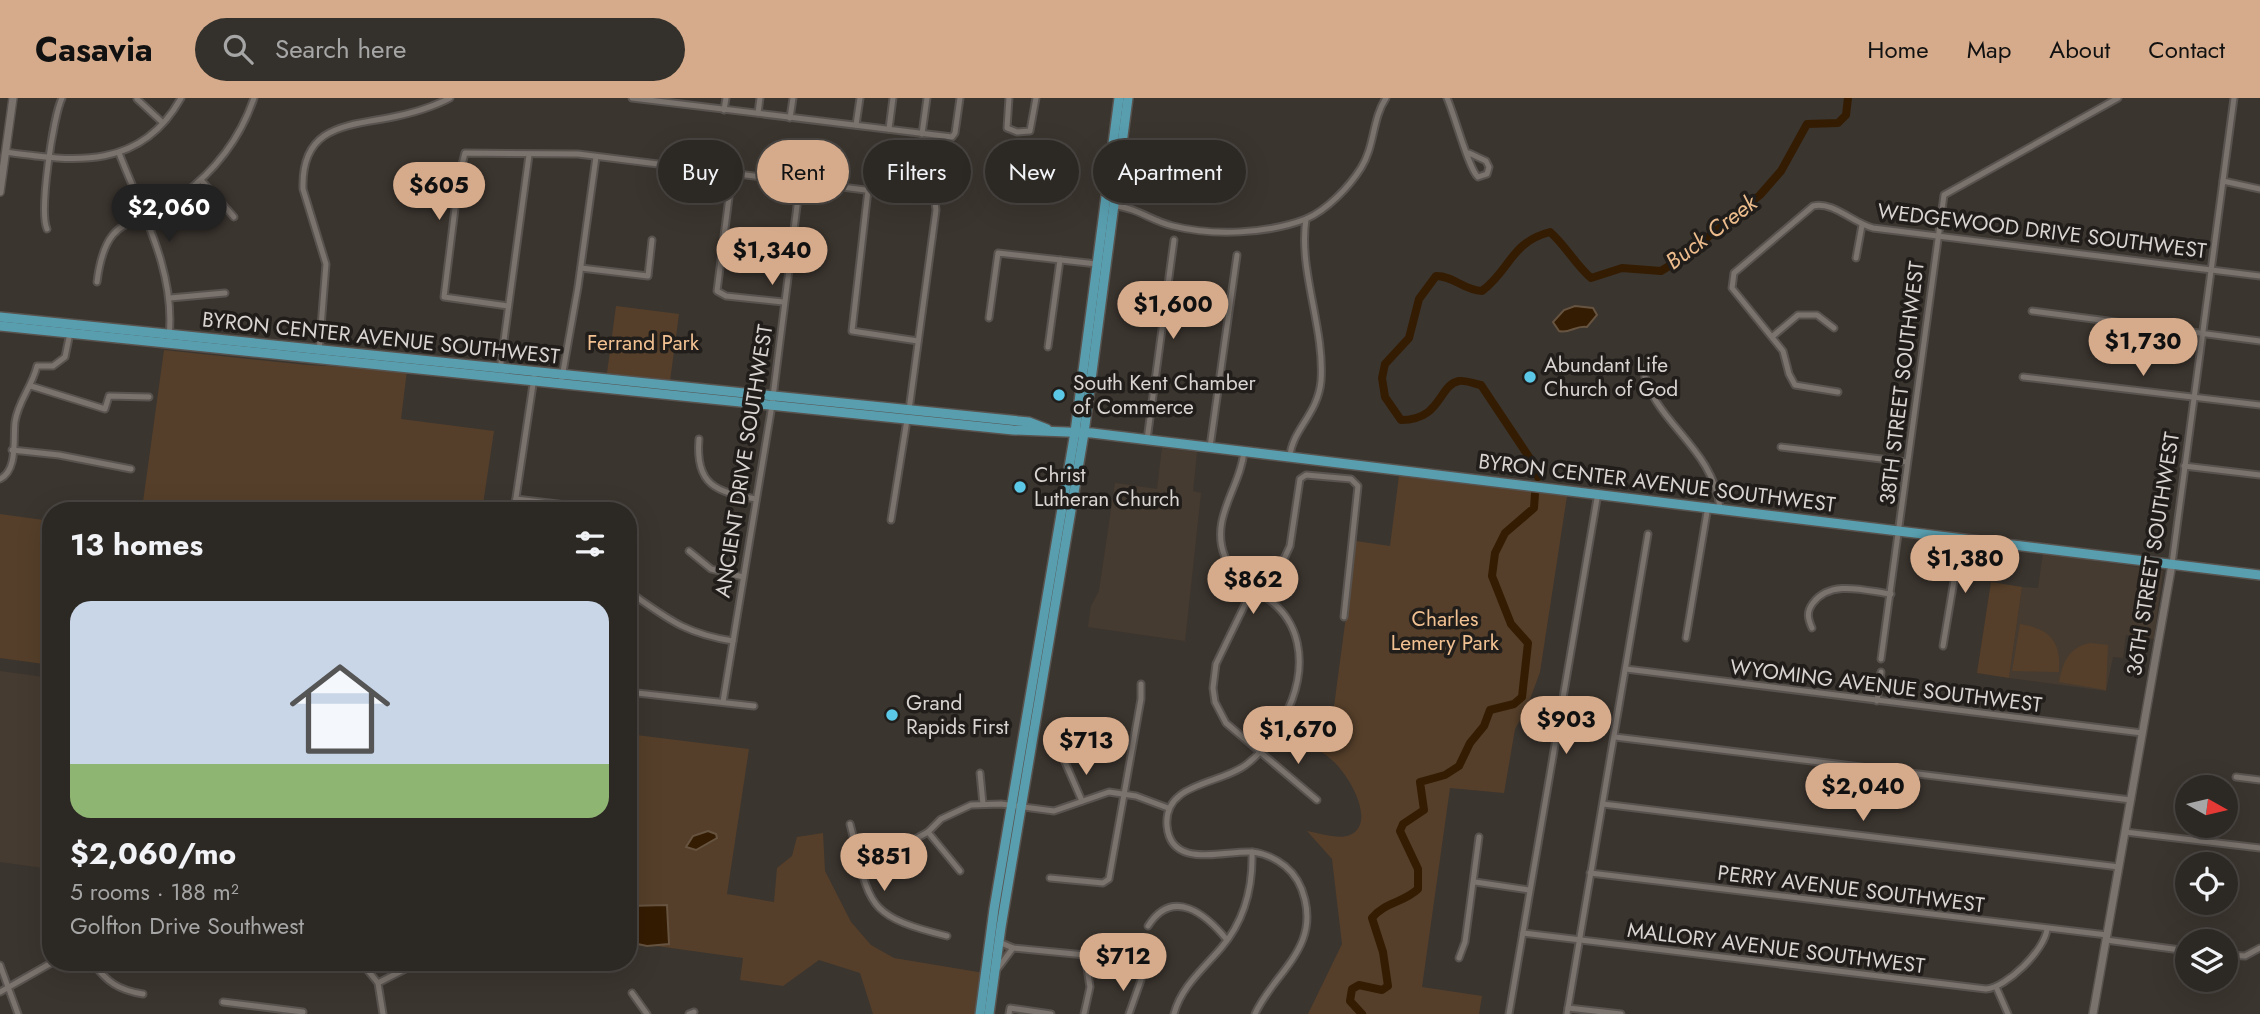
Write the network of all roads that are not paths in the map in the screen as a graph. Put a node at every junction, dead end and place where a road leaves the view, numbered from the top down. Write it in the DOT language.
graph roads {
  1 [pos="13,98"];
  2 [pos="62,98"];
  3 [pos="181,98"];
  4 [pos="254,98"];
  5 [pos="450,98"];
  6 [pos="632,98"];
  7 [pos="726,98"];
  8 [pos="760,98"];
  9 [pos="793,98"];
  10 [pos="860,98"];
  11 [pos="893,98"];
  12 [pos="927,98"];
  13 [pos="960,98"];
  14 [pos="1009,98"];
  15 [pos="1036,98"];
  16 [pos="1119,98"];
  17 [pos="1129,98"];
  18 [pos="1386,98"];
  19 [pos="1447,98"];
  20 [pos="2118,98"];
  21 [pos="2234,98"];
  22 [pos="137,99"];
  23 [pos="692,102"];
  24 [pos="724,110"];
  25 [pos="758,113"];
  26 [pos="790,118"];
  27 [pos="163,123"];
  28 [pos="856,125"];
  29 [pos="889,130"];
  30 [pos="922,134"];
  31 [pos="1117,140"];
  32 [pos="1119,140"];
  33 [pos="6,152"];
  34 [pos="119,153"];
  35 [pos="1469,153"];
  36 [pos="529,155"];
  37 [pos="596,157"];
  38 [pos="50,158"];
  39 [pos="658,165"];
  40 [pos="201,180"];
  41 [pos="2223,180"];
  42 [pos="2260,189"];
  43 [pos="0,192"];
  44 [pos="728,203"];
  45 [pos="797,203"];
  46 [pos="867,203"];
  47 [pos="935,203"];
  48 [pos="1110,205"];
  49 [pos="143,215"];
  50 [pos="234,217"];
  51 [pos="1306,219"];
  52 [pos="1862,225"];
  53 [pos="47,229"];
  54 [pos="1936,236"];
  55 [pos="652,240"];
  56 [pos="1174,240"];
  57 [pos="1237,255"];
  58 [pos="1856,258"];
  59 [pos="1060,260"];
  60 [pos="1102,265"];
  61 [pos="581,268"];
  62 [pos="2209,268"];
  63 [pos="2260,276"];
  64 [pos="97,282"];
  65 [pos="225,293"];
  66 [pos="170,298"];
  67 [pos="783,302"];
  68 [pos="508,306"];
  69 [pos="2032,311"];
  70 [pos="0,317"];
  71 [pos="989,318"];
  72 [pos="0,326"];
  73 [pos="1834,328"];
  74 [pos="70,333"];
  75 [pos="2201,333"];
  76 [pos="1773,336"];
  77 [pos="169,339"];
  78 [pos="918,341"];
  79 [pos="2260,341"];
  80 [pos="1048,347"];
  81 [pos="318,354"];
  82 [pos="1643,368"];
  83 [pos="499,372"];
  84 [pos="535,376"];
  85 [pos="2024,377"];
  86 [pos="561,378"];
  87 [pos="31,386"];
  88 [pos="1838,392"];
  89 [pos="149,397"];
  90 [pos="2194,397"];
  91 [pos="772,400"];
  92 [pos="2260,405"];
  93 [pos="908,414"];
  94 [pos="1079,432"];
  95 [pos="699,439"];
  96 [pos="1147,440"];
  97 [pos="1210,447"];
  98 [pos="1781,447"];
  99 [pos="12,450"];
  100 [pos="1244,451"];
  101 [pos="1290,456"];
  102 [pos="1907,462"];
  103 [pos="2185,466"];
  104 [pos="131,470"];
  105 [pos="2260,475"];
  106 [pos="0,479"];
  107 [pos="1598,493"];
  108 [pos="516,499"];
  109 [pos="757,499"];
  110 [pos="516,502"];
  111 [pos="541,502"];
  112 [pos="1708,506"];
  113 [pos="1720,508"];
  114 [pos="891,520"];
  115 [pos="1900,531"];
  116 [pos="1647,534"];
  117 [pos="1961,539"];
  118 [pos="689,551"];
  119 [pos="2172,564"];
  120 [pos="2260,575"];
  121 [pos="743,577"];
  122 [pos="1252,590"];
  123 [pos="1891,594"];
  124 [pos="637,599"];
  125 [pos="1344,617"];
  126 [pos="1812,628"];
  127 [pos="1686,638"];
  128 [pos="733,641"];
  129 [pos="1943,646"];
  130 [pos="1881,659"];
  131 [pos="1626,669"];
  132 [pos="1881,672"];
  133 [pos="1140,684"];
  134 [pos="1032,687"];
  135 [pos="637,693"];
  136 [pos="1039,701"];
  137 [pos="1877,701"];
  138 [pos="723,702"];
  139 [pos="754,706"];
  140 [pos="2142,733"];
  141 [pos="1615,737"];
  142 [pos="1261,752"];
  143 [pos="1065,762"];
  144 [pos="980,773"];
  145 [pos="2238,777"];
  146 [pos="2260,779"];
  147 [pos="1125,794"];
  148 [pos="1317,800"];
  149 [pos="2131,800"];
  150 [pos="1082,802"];
  151 [pos="983,804"];
  152 [pos="1603,804"];
  153 [pos="1016,806"];
  154 [pos="1168,808"];
  155 [pos="850,824"];
  156 [pos="928,832"];
  157 [pos="2125,832"];
  158 [pos="1479,837"];
  159 [pos="2260,848"];
  160 [pos="1252,852"];
  161 [pos="858,857"];
  162 [pos="2119,867"];
  163 [pos="960,871"];
  164 [pos="1590,873"];
  165 [pos="1050,878"];
  166 [pos="1475,882"];
  167 [pos="1529,890"];
  168 [pos="1148,926"];
  169 [pos="2047,929"];
  170 [pos="1523,933"];
  171 [pos="947,936"];
  172 [pos="2107,938"];
  173 [pos="1227,940"];
  174 [pos="1579,940"];
  175 [pos="999,942"];
  176 [pos="1013,948"];
  177 [pos="2260,948"];
  178 [pos="2175,949"];
  179 [pos="2238,956"];
  180 [pos="1459,958"];
  181 [pos="0,965"];
  182 [pos="42,969"];
  183 [pos="996,969"];
  184 [pos="100,971"];
  185 [pos="368,971"];
  186 [pos="401,971"];
  187 [pos="1141,981"];
  188 [pos="377,983"];
  189 [pos="10,989"];
  190 [pos="1997,989"];
  191 [pos="0,992"];
  192 [pos="632,993"];
  193 [pos="143,994"];
  194 [pos="223,1002"];
  195 [pos="257,1006"];
  196 [pos="1567,1011"];
  197 [pos="303,1012"];
  198 [pos="18,1014"];
  199 [pos="256,1014"];
  200 [pos="383,1014"];
  201 [pos="647,1014"];
  202 [pos="980,1014"];
  203 [pos="989,1014"];
  204 [pos="1009,1014"];
  205 [pos="1051,1014"];
  206 [pos="1084,1014"];
  207 [pos="1129,1014"];
  208 [pos="1174,1014"];
  209 [pos="1255,1014"];
  210 [pos="1510,1014"];
  211 [pos="1621,1014"];
  212 [pos="2008,1014"];
  213 [pos="2093,1014"];
  1 -- 33 [label="street"];
  2 -- 38 [label="street"];
  3 -- 27 [label="street"];
  4 -- 40 [label="street"];
  5 -- 81 [label="street"];
  6 -- 23 [label="street"];
  7 -- 24 [label="street"];
  8 -- 25 [label="street"];
  9 -- 26 [label="street"];
  10 -- 28 [label="street"];
  11 -- 29 [label="street"];
  12 -- 30 [label="street"];
  13 -- 30 [label="street"];
  14 -- 15 [label="street"];
  16 -- 31 [label="main road"];
  17 -- 32 [label="main road"];
  18 -- 51 [label="street"];
  19 -- 35 [label="street"];
  20 -- 54 [label="street, 38TH STREET SOUTHWEST"];
  21 -- 41 [label="street, 36TH STREET SOUTHWEST"];
  22 -- 27 [label="street"];
  23 -- 24 [label="street"];
  24 -- 25 [label="street"];
  25 -- 26 [label="street"];
  26 -- 28 [label="street"];
  27 -- 34 [label="street"];
  28 -- 29 [label="street"];
  29 -- 30 [label="street"];
  33 -- 38 [label="street"];
  33 -- 43 [label="street"];
  34 -- 38 [label="street"];
  34 -- 49 [label="street"];
  35 -- 35 [label="street"];
  36 -- 37 [label="street"];
  36 -- 68 [label="street"];
  36 -- 68 [label="street"];
  37 -- 39 [label="street"];
  37 -- 61 [label="street"];
  38 -- 53 [label="street"];
  40 -- 49 [label="street"];
  40 -- 50 [label="street"];
  41 -- 42 [label="street"];
  41 -- 62 [label="street, 36TH STREET SOUTHWEST"];
  44 -- 67 [label="street"];
  45 -- 67 [label="street, ANCIENT DRIVE SOUTHWEST"];
  46 -- 78 [label="street"];
  47 -- 78 [label="street"];
  48 -- 51 [label="street"];
  48 -- 60 [label="main road"];
  49 -- 64 [label="street"];
  49 -- 66 [label="street"];
  51 -- 101 [label="street"];
  52 -- 54 [label="street, WEDGEWOOD DRIVE SOUTHWEST"];
  52 -- 58 [label="street"];
  52 -- 76 [label="street, WEDGEWOOD DRIVE SOUTHWEST"];
  54 -- 62 [label="street, WEDGEWOOD DRIVE SOUTHWEST"];
  54 -- 102 [label="street, 38TH STREET SOUTHWEST"];
  55 -- 61 [label="street"];
  56 -- 96 [label="street"];
  57 -- 97 [label="street"];
  59 -- 60 [label="street"];
  59 -- 71 [label="street"];
  59 -- 80 [label="street"];
  60 -- 94 [label="main road"];
  61 -- 86 [label="street"];
  62 -- 63 [label="street, WEDGEWOOD DRIVE SOUTHWEST"];
  62 -- 75 [label="street, 36TH STREET SOUTHWEST"];
  65 -- 66 [label="street"];
  66 -- 77 [label="street"];
  67 -- 91 [label="street, ANCIENT DRIVE SOUTHWEST"];
  68 -- 83 [label="street"];
  69 -- 75 [label="street"];
  70 -- 77 [label="main road, BYRON CENTER AVENUE SOUTHWEST"];
  72 -- 74 [label="main road, BYRON CENTER AVENUE SOUTHWEST"];
  73 -- 76 [label="street"];
  74 -- 77 [label="main road, BYRON CENTER AVENUE SOUTHWEST"];
  74 -- 87 [label="street"];
  75 -- 79 [label="street"];
  75 -- 90 [label="street, 36TH STREET SOUTHWEST"];
  76 -- 88 [label="street, WEDGEWOOD DRIVE SOUTHWEST"];
  77 -- 81 [label="main road, BYRON CENTER AVENUE SOUTHWEST"];
  78 -- 93 [label="street"];
  81 -- 83 [label="main road, BYRON CENTER AVENUE SOUTHWEST"];
  82 -- 113 [label="street"];
  83 -- 84 [label="main road, BYRON CENTER AVENUE SOUTHWEST"];
  84 -- 86 [label="main road, BYRON CENTER AVENUE SOUTHWEST"];
  84 -- 108 [label="street"];
  85 -- 90 [label="street"];
  86 -- 91 [label="main road, BYRON CENTER AVENUE SOUTHWEST"];
  87 -- 89 [label="street"];
  87 -- 99 [label="street"];
  90 -- 92 [label="street"];
  90 -- 103 [label="street, 36TH STREET SOUTHWEST"];
  91 -- 93 [label="main road, BYRON CENTER AVENUE SOUTHWEST"];
  91 -- 109 [label="street, ANCIENT DRIVE SOUTHWEST"];
  93 -- 94 [label="main road, BYRON CENTER AVENUE SOUTHWEST"];
  93 -- 114 [label="street"];
  94 -- 96 [label="main road, BYRON CENTER AVENUE SOUTHWEST"];
  94 -- 134 [label="main road"];
  94 -- 136 [label="main road"];
  95 -- 109 [label="street"];
  96 -- 97 [label="main road, BYRON CENTER AVENUE SOUTHWEST"];
  97 -- 100 [label="main road, BYRON CENTER AVENUE SOUTHWEST"];
  98 -- 102 [label="street"];
  99 -- 104 [label="street"];
  99 -- 106 [label="street"];
  100 -- 101 [label="main road, BYRON CENTER AVENUE SOUTHWEST"];
  100 -- 122 [label="street"];
  101 -- 107 [label="main road, BYRON CENTER AVENUE SOUTHWEST"];
  102 -- 115 [label="street, 38TH STREET SOUTHWEST"];
  103 -- 105 [label="street"];
  103 -- 119 [label="street, 36TH STREET SOUTHWEST"];
  107 -- 112 [label="main road, BYRON CENTER AVENUE SOUTHWEST"];
  107 -- 167 [label="street"];
  108 -- 110 [label="street"];
  108 -- 111 [label="street"];
  109 -- 121 [label="street, ANCIENT DRIVE SOUTHWEST"];
  112 -- 113 [label="main road, BYRON CENTER AVENUE SOUTHWEST"];
  112 -- 127 [label="street"];
  113 -- 115 [label="main road, BYRON CENTER AVENUE SOUTHWEST"];
  115 -- 117 [label="main road, BYRON CENTER AVENUE SOUTHWEST"];
  115 -- 123 [label="street, 38TH STREET SOUTHWEST"];
  116 -- 131 [label="street"];
  117 -- 119 [label="main road, BYRON CENTER AVENUE SOUTHWEST"];
  117 -- 129 [label="street"];
  118 -- 121 [label="street"];
  119 -- 120 [label="main road, BYRON CENTER AVENUE SOUTHWEST"];
  119 -- 140 [label="street, 36TH STREET SOUTHWEST"];
  121 -- 128 [label="street, ANCIENT DRIVE SOUTHWEST"];
  122 -- 125 [label="street"];
  122 -- 142 [label="street"];
  122 -- 142 [label="street"];
  123 -- 126 [label="street"];
  123 -- 130 [label="street, 38TH STREET SOUTHWEST"];
  124 -- 128 [label="street"];
  128 -- 138 [label="street, ANCIENT DRIVE SOUTHWEST"];
  131 -- 137 [label="street, WYOMING AVENUE SOUTHWEST"];
  131 -- 141 [label="street"];
  132 -- 137 [label="street"];
  133 -- 147 [label="street"];
  134 -- 136 [label="main road"];
  134 -- 153 [label="main road"];
  135 -- 138 [label="street"];
  136 -- 153 [label="main road"];
  137 -- 140 [label="street, WYOMING AVENUE SOUTHWEST"];
  138 -- 139 [label="street"];
  140 -- 149 [label="street, 36TH STREET SOUTHWEST"];
  141 -- 149 [label="street"];
  141 -- 152 [label="street"];
  142 -- 148 [label="street"];
  142 -- 154 [label="street"];
  143 -- 150 [label="street"];
  144 -- 151 [label="street"];
  145 -- 146 [label="street"];
  147 -- 150 [label="street"];
  147 -- 154 [label="street"];
  147 -- 165 [label="street"];
  149 -- 157 [label="street, 36TH STREET SOUTHWEST"];
  150 -- 153 [label="street"];
  151 -- 153 [label="street"];
  151 -- 156 [label="street"];
  152 -- 162 [label="street"];
  152 -- 164 [label="street"];
  153 -- 175 [label="main road"];
  153 -- 202 [label="main road"];
  154 -- 160 [label="street"];
  155 -- 161 [label="street"];
  156 -- 161 [label="street"];
  156 -- 163 [label="street"];
  157 -- 159 [label="street"];
  157 -- 162 [label="street, 36TH STREET SOUTHWEST"];
  158 -- 166 [label="street"];
  160 -- 173 [label="street"];
  160 -- 209 [label="street"];
  161 -- 171 [label="street"];
  162 -- 172 [label="street, 36TH STREET SOUTHWEST"];
  164 -- 169 [label="street, PERRY AVENUE SOUTHWEST"];
  164 -- 174 [label="street"];
  166 -- 167 [label="street"];
  166 -- 180 [label="street"];
  167 -- 170 [label="street"];
  168 -- 173 [label="street"];
  169 -- 172 [label="street, PERRY AVENUE SOUTHWEST"];
  169 -- 190 [label="street"];
  170 -- 174 [label="street, MALLORY AVENUE SOUTHWEST"];
  170 -- 210 [label="street"];
  172 -- 178 [label="street, PERRY AVENUE SOUTHWEST"];
  172 -- 213 [label="street, 36TH STREET SOUTHWEST"];
  173 -- 208 [label="street"];
  174 -- 190 [label="street, MALLORY AVENUE SOUTHWEST"];
  174 -- 196 [label="street"];
  175 -- 176 [label="street"];
  175 -- 183 [label="main road"];
  176 -- 183 [label="street"];
  176 -- 206 [label="street"];
  177 -- 179 [label="street"];
  181 -- 189 [label="street"];
  182 -- 189 [label="street"];
  183 -- 203 [label="main road"];
  184 -- 193 [label="street"];
  185 -- 188 [label="street"];
  186 -- 188 [label="street"];
  187 -- 207 [label="street"];
  188 -- 200 [label="street"];
  189 -- 191 [label="street"];
  189 -- 198 [label="street"];
  190 -- 212 [label="street"];
  192 -- 201 [label="street"];
  194 -- 195 [label="street"];
  195 -- 197 [label="street"];
  195 -- 199 [label="street"];
  196 -- 211 [label="street"];
  204 -- 205 [label="street"];
}
